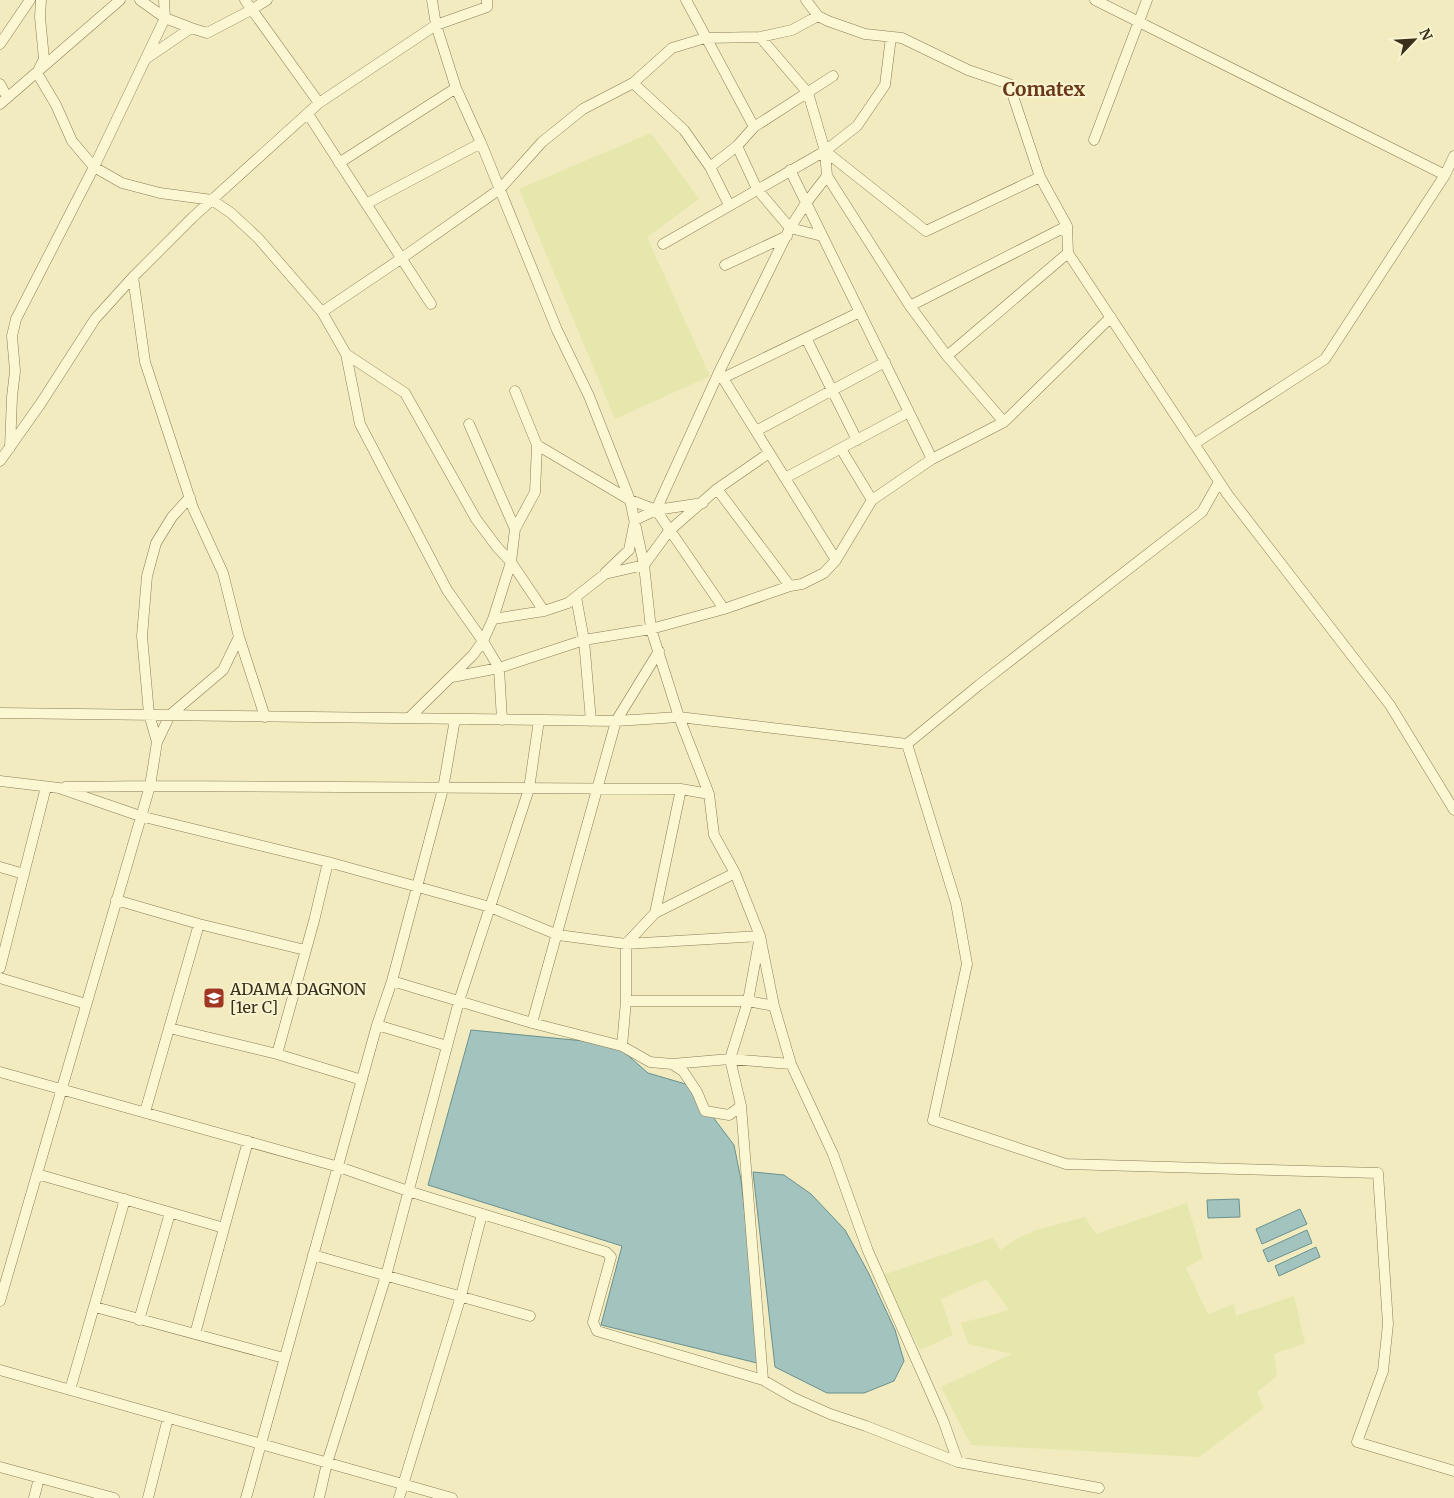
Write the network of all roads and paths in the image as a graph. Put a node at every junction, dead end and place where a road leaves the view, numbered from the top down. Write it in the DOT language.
graph roads {
  1 [pos="30,0"];
  2 [pos="41,0"];
  3 [pos="120,0"];
  4 [pos="140,0"];
  5 [pos="164,0"];
  6 [pos="245,0"];
  7 [pos="267,0"];
  8 [pos="432,0"];
  9 [pos="487,0"];
  10 [pos="686,0"];
  11 [pos="806,0"];
  12 [pos="1095,0"];
  13 [pos="1147,0"];
  14 [pos="251,10"];
  15 [pos="818,16"];
  16 [pos="165,18"];
  17 [pos="1139,22"];
  18 [pos="436,25"];
  19 [pos="191,28"];
  20 [pos="891,37"];
  21 [pos="705,38"];
  22 [pos="760,38"];
  23 [pos="0,44"];
  24 [pos="145,59"];
  25 [pos="37,73"];
  26 [pos="833,76"];
  27 [pos="633,82"];
  28 [pos="0,84"];
  29 [pos="456,88"];
  30 [pos="808,93"];
  31 [pos="4,101"];
  32 [pos="319,103"];
  33 [pos="308,114"];
  34 [pos="754,127"];
  35 [pos="1094,140"];
  36 [pos="481,143"];
  37 [pos="737,146"];
  38 [pos="825,151"];
  39 [pos="1454,156"];
  40 [pos="339,162"];
  41 [pos="94,167"];
  42 [pos="710,167"];
  43 [pos="790,170"];
  44 [pos="1445,175"];
  45 [pos="827,176"];
  46 [pos="1040,177"];
  47 [pos="500,189"];
  48 [pos="757,189"];
  49 [pos="212,200"];
  50 [pos="806,203"];
  51 [pos="366,204"];
  52 [pos="730,205"];
  53 [pos="1067,226"];
  54 [pos="789,232"];
  55 [pos="822,236"];
  56 [pos="663,244"];
  57 [pos="1068,253"];
  58 [pos="402,258"];
  59 [pos="725,266"];
  60 [pos="133,277"];
  61 [pos="431,304"];
  62 [pos="910,306"];
  63 [pos="322,312"];
  64 [pos="860,312"];
  65 [pos="1111,317"];
  66 [pos="806,338"];
  67 [pos="346,354"];
  68 [pos="947,356"];
  69 [pos="884,362"];
  70 [pos="721,375"];
  71 [pos="833,390"];
  72 [pos="515,391"];
  73 [pos="909,412"];
  74 [pos="1004,422"];
  75 [pos="469,424"];
  76 [pos="756,431"];
  77 [pos="857,440"];
  78 [pos="1194,444"];
  79 [pos="537,445"];
  80 [pos="10,448"];
  81 [pos="841,449"];
  82 [pos="769,453"];
  83 [pos="932,459"];
  84 [pos="0,461"];
  85 [pos="785,478"];
  86 [pos="1219,482"];
  87 [pos="717,489"];
  88 [pos="190,498"];
  89 [pos="630,500"];
  90 [pos="872,500"];
  91 [pos="703,503"];
  92 [pos="656,510"];
  93 [pos="635,520"];
  94 [pos="515,528"];
  95 [pos="669,531"];
  96 [pos="836,560"];
  97 [pos="511,562"];
  98 [pos="644,565"];
  99 [pos="604,574"];
  100 [pos="790,586"];
  101 [pos="576,598"];
  102 [pos="544,610"];
  103 [pos="724,610"];
  104 [pos="493,619"];
  105 [pos="651,629"];
  106 [pos="239,638"];
  107 [pos="584,640"];
  108 [pos="483,641"];
  109 [pos="659,651"];
  110 [pos="499,668"];
  111 [pos="452,677"];
  112 [pos="0,713"];
  113 [pos="149,714"];
  114 [pos="170,715"];
  115 [pos="265,716"];
  116 [pos="679,717"];
  117 [pos="409,718"];
  118 [pos="455,719"];
  119 [pos="502,720"];
  120 [pos="540,720"];
  121 [pos="591,721"];
  122 [pos="616,721"];
  123 [pos="157,742"];
  124 [pos="907,744"];
  125 [pos="0,781"];
  126 [pos="150,786"];
  127 [pos="46,787"];
  128 [pos="59,788"];
  129 [pos="443,789"];
  130 [pos="529,789"];
  131 [pos="599,789"];
  132 [pos="681,789"];
  133 [pos="709,794"];
  134 [pos="1454,810"];
  135 [pos="140,816"];
  136 [pos="328,862"];
  137 [pos="0,867"];
  138 [pos="735,872"];
  139 [pos="24,874"];
  140 [pos="416,886"];
  141 [pos="116,900"];
  142 [pos="490,906"];
  143 [pos="655,913"];
  144 [pos="199,924"];
  145 [pos="558,934"];
  146 [pos="760,936"];
  147 [pos="626,944"];
  148 [pos="305,950"];
  149 [pos="0,968"];
  150 [pos="0,978"];
  151 [pos="392,981"];
  152 [pos="460,1001"];
  153 [pos="626,1001"];
  154 [pos="748,1001"];
  155 [pos="86,1004"];
  156 [pos="774,1006"];
  157 [pos="532,1023"];
  158 [pos="377,1025"];
  159 [pos="169,1028"];
  160 [pos="447,1046"];
  161 [pos="622,1046"];
  162 [pos="277,1054"];
  163 [pos="730,1059"];
  164 [pos="672,1064"];
  165 [pos="790,1064"];
  166 [pos="0,1072"];
  167 [pos="362,1080"];
  168 [pos="61,1088"];
  169 [pos="741,1106"];
  170 [pos="145,1112"];
  171 [pos="248,1141"];
  172 [pos="339,1166"];
  173 [pos="37,1174"];
  174 [pos="408,1190"];
  175 [pos="125,1199"];
  176 [pos="170,1212"];
  177 [pos="482,1214"];
  178 [pos="224,1228"];
  179 [pos="313,1255"];
  180 [pos="4,1275"];
  181 [pos="386,1276"];
  182 [pos="461,1296"];
  183 [pos="0,1301"];
  184 [pos="94,1307"];
  185 [pos="530,1316"];
  186 [pos="139,1320"];
  187 [pos="195,1334"];
  188 [pos="284,1358"];
  189 [pos="0,1370"];
  190 [pos="763,1380"];
  191 [pos="70,1390"];
  192 [pos="168,1418"];
  193 [pos="261,1444"];
  194 [pos="958,1462"];
  195 [pos="327,1463"];
  196 [pos="0,1467"];
  197 [pos="1454,1471"];
  198 [pos="40,1478"];
  199 [pos="402,1484"];
  200 [pos="1099,1488"];
  201 [pos="34,1498"];
  202 [pos="114,1498"];
  203 [pos="148,1498"];
  204 [pos="246,1498"];
  205 [pos="319,1498"];
  206 [pos="399,1498"];
  207 [pos="452,1498"];
  1 -- 23 [label="street"];
  2 -- 25 [label="street"];
  3 -- 25 [label="street"];
  4 -- 16 [label="street"];
  5 -- 16 [label="street"];
  6 -- 14 [label="street"];
  7 -- 14 [label="street"];
  8 -- 18 [label="street"];
  9 -- 18 [label="street"];
  10 -- 21 [label="street"];
  11 -- 15 [label="street"];
  12 -- 17 [label="street"];
  13 -- 17 [label="street"];
  14 -- 19 [label="street"];
  14 -- 32 [label="street"];
  15 -- 20 [label="street"];
  15 -- 22 [label="street"];
  16 -- 19 [label="street"];
  16 -- 24 [label="street"];
  17 -- 35 [label="street"];
  17 -- 44 [label="street"];
  18 -- 29 [label="street"];
  18 -- 32 [label="street"];
  19 -- 24 [label="street"];
  20 -- 38 [label="street"];
  20 -- 46 [label="street"];
  21 -- 22 [label="street"];
  21 -- 27 [label="street"];
  21 -- 34 [label="street"];
  22 -- 30 [label="street"];
  24 -- 41 [label="street"];
  25 -- 31 [label="street"];
  25 -- 41 [label="street"];
  26 -- 30 [label="street"];
  27 -- 42 [label="street"];
  27 -- 47 [label="street"];
  28 -- 31 [label="street"];
  29 -- 36 [label="street"];
  29 -- 40 [label="street"];
  30 -- 34 [label="street"];
  30 -- 38 [label="street"];
  32 -- 33 [label="street"];
  33 -- 40 [label="street"];
  33 -- 49 [label="street"];
  34 -- 37 [label="street"];
  36 -- 47 [label="street"];
  36 -- 51 [label="street"];
  37 -- 42 [label="street"];
  37 -- 48 [label="street"];
  38 -- 43 [label="street"];
  38 -- 45 [label="street"];
  38 -- 46 [label="street"];
  39 -- 44 [label="street"];
  40 -- 51 [label="street"];
  41 -- 49 [label="street"];
  41 -- 80 [label="street"];
  42 -- 52 [label="street"];
  43 -- 48 [label="street"];
  43 -- 50 [label="street"];
  44 -- 78 [label="street"];
  45 -- 50 [label="street"];
  45 -- 62 [label="street"];
  46 -- 53 [label="street"];
  47 -- 58 [label="street"];
  47 -- 89 [label="street"];
  48 -- 52 [label="street"];
  48 -- 54 [label="street"];
  49 -- 60 [label="street"];
  49 -- 63 [label="street"];
  50 -- 54 [label="street"];
  50 -- 55 [label="street"];
  51 -- 58 [label="street"];
  52 -- 56 [label="street"];
  53 -- 57 [label="street"];
  53 -- 62 [label="street"];
  54 -- 55 [label="street"];
  54 -- 59 [label="street"];
  54 -- 70 [label="street"];
  55 -- 64 [label="street"];
  57 -- 65 [label="street"];
  57 -- 68 [label="street"];
  58 -- 61 [label="street"];
  58 -- 63 [label="street"];
  60 -- 80 [label="street"];
  60 -- 88 [label="street"];
  62 -- 68 [label="street"];
  63 -- 67 [label="street"];
  64 -- 66 [label="street"];
  64 -- 69 [label="street"];
  65 -- 74 [label="street"];
  65 -- 78 [label="street"];
  66 -- 70 [label="street"];
  66 -- 71 [label="street"];
  67 -- 97 [label="street"];
  67 -- 108 [label="street"];
  68 -- 74 [label="street"];
  69 -- 71 [label="street"];
  69 -- 73 [label="street"];
  70 -- 76 [label="street"];
  70 -- 92 [label="street"];
  71 -- 76 [label="street"];
  71 -- 77 [label="street"];
  72 -- 79 [label="street"];
  73 -- 77 [label="street"];
  73 -- 83 [label="street"];
  74 -- 83 [label="street"];
  75 -- 94 [label="street"];
  76 -- 82 [label="street"];
  77 -- 81 [label="street"];
  78 -- 86 [label="street"];
  79 -- 89 [label="street"];
  79 -- 94 [label="street"];
  80 -- 84 [label="street"];
  81 -- 85 [label="street"];
  81 -- 90 [label="street"];
  82 -- 85 [label="street"];
  82 -- 87 [label="street"];
  83 -- 90 [label="street"];
  85 -- 96 [label="street"];
  86 -- 124 [label="street"];
  86 -- 134 [label="street"];
  87 -- 91 [label="street"];
  87 -- 100 [label="street"];
  88 -- 106 [label="street"];
  88 -- 113 [label="street"];
  89 -- 92 [label="street"];
  89 -- 93 [label="street"];
  90 -- 96 [label="street"];
  91 -- 92 [label="street"];
  91 -- 95 [label="street"];
  92 -- 93 [label="street"];
  92 -- 95 [label="street"];
  93 -- 98 [label="street"];
  93 -- 99 [label="street"];
  94 -- 97 [label="street"];
  95 -- 98 [label="street"];
  95 -- 103 [label="street"];
  96 -- 100 [label="street"];
  97 -- 102 [label="street"];
  97 -- 104 [label="street"];
  98 -- 99 [label="street"];
  98 -- 105 [label="street"];
  99 -- 101 [label="street"];
  100 -- 103 [label="street"];
  101 -- 102 [label="street"];
  101 -- 107 [label="street"];
  102 -- 104 [label="street"];
  103 -- 105 [label="street"];
  104 -- 108 [label="street"];
  105 -- 107 [label="street"];
  105 -- 109 [label="street"];
  106 -- 114 [label="street"];
  106 -- 115 [label="street"];
  107 -- 110 [label="street"];
  107 -- 121 [label="street"];
  108 -- 110 [label="street"];
  108 -- 111 [label="street"];
  109 -- 116 [label="street"];
  109 -- 122 [label="street"];
  110 -- 111 [label="street"];
  110 -- 119 [label="street"];
  111 -- 117 [label="street"];
  112 -- 113 [label="street"];
  113 -- 114 [label="street"];
  113 -- 123 [label="street"];
  114 -- 115 [label="street"];
  114 -- 123 [label="street"];
  115 -- 117 [label="street"];
  116 -- 122 [label="street"];
  116 -- 124 [label="street"];
  116 -- 133 [label="street"];
  117 -- 118 [label="street"];
  118 -- 119 [label="street"];
  118 -- 129 [label="street"];
  119 -- 120 [label="street"];
  120 -- 121 [label="street"];
  120 -- 130 [label="street"];
  121 -- 122 [label="street"];
  122 -- 131 [label="street"];
  123 -- 126 [label="street"];
  124 -- 197 [label="street"];
  125 -- 127 [label="street"];
  126 -- 128 [label="street"];
  126 -- 129 [label="street"];
  126 -- 135 [label="street"];
  127 -- 128 [label="street"];
  127 -- 139 [label="street"];
  128 -- 135 [label="street"];
  129 -- 130 [label="street"];
  129 -- 140 [label="street"];
  130 -- 131 [label="street"];
  130 -- 142 [label="street"];
  131 -- 132 [label="street"];
  131 -- 145 [label="street"];
  132 -- 133 [label="street"];
  132 -- 143 [label="street"];
  133 -- 138 [label="street"];
  135 -- 136 [label="street"];
  135 -- 141 [label="street"];
  136 -- 140 [label="street"];
  136 -- 148 [label="street"];
  137 -- 139 [label="street"];
  138 -- 143 [label="street"];
  138 -- 146 [label="street"];
  139 -- 149 [label="street"];
  140 -- 142 [label="street"];
  140 -- 151 [label="street"];
  141 -- 144 [label="street"];
  141 -- 155 [label="street"];
  142 -- 145 [label="street"];
  142 -- 152 [label="street"];
  143 -- 147 [label="street"];
  144 -- 148 [label="street"];
  144 -- 159 [label="street"];
  145 -- 147 [label="street"];
  145 -- 157 [label="street"];
  146 -- 147 [label="street"];
  146 -- 154 [label="street"];
  146 -- 156 [label="street"];
  147 -- 153 [label="street"];
  148 -- 162 [label="street"];
  150 -- 155 [label="street"];
  151 -- 152 [label="street"];
  151 -- 158 [label="street"];
  152 -- 157 [label="street"];
  152 -- 160 [label="street"];
  153 -- 154 [label="street"];
  153 -- 161 [label="street"];
  154 -- 156 [label="street"];
  154 -- 163 [label="street"];
  155 -- 168 [label="street"];
  156 -- 165 [label="street"];
  157 -- 161 [label="street"];
  158 -- 160 [label="street"];
  158 -- 167 [label="street"];
  159 -- 162 [label="street"];
  159 -- 170 [label="street"];
  160 -- 174 [label="street"];
  161 -- 164 [label="street"];
  162 -- 167 [label="street"];
  163 -- 164 [label="street"];
  163 -- 165 [label="street"];
  163 -- 169 [label="street"];
  164 -- 169 [label="street"];
  165 -- 194 [label="street"];
  166 -- 168 [label="street"];
  167 -- 172 [label="street"];
  168 -- 170 [label="street"];
  168 -- 173 [label="street"];
  169 -- 190 [label="street"];
  170 -- 171 [label="street"];
  171 -- 172 [label="street"];
  171 -- 178 [label="street"];
  172 -- 174 [label="street"];
  172 -- 179 [label="street"];
  173 -- 175 [label="street"];
  173 -- 180 [label="street"];
  174 -- 177 [label="street"];
  174 -- 181 [label="street"];
  175 -- 176 [label="street"];
  175 -- 184 [label="street"];
  176 -- 178 [label="street"];
  176 -- 186 [label="street"];
  177 -- 182 [label="street"];
  177 -- 190 [label="street"];
  178 -- 187 [label="street"];
  179 -- 181 [label="street"];
  179 -- 188 [label="street"];
  180 -- 183 [label="street"];
  181 -- 182 [label="street"];
  181 -- 195 [label="street"];
  182 -- 185 [label="street"];
  182 -- 199 [label="street"];
  184 -- 186 [label="street"];
  184 -- 191 [label="street"];
  186 -- 187 [label="street"];
  187 -- 188 [label="street"];
  188 -- 193 [label="street"];
  189 -- 191 [label="street"];
  190 -- 194 [label="street"];
  191 -- 192 [label="street"];
  192 -- 193 [label="street"];
  192 -- 203 [label="street"];
  193 -- 195 [label="street"];
  193 -- 204 [label="street"];
  194 -- 200 [label="street"];
  195 -- 199 [label="street"];
  195 -- 205 [label="street"];
  196 -- 198 [label="street"];
  198 -- 201 [label="street"];
  198 -- 202 [label="street"];
  199 -- 206 [label="street"];
  199 -- 207 [label="street"];
}
